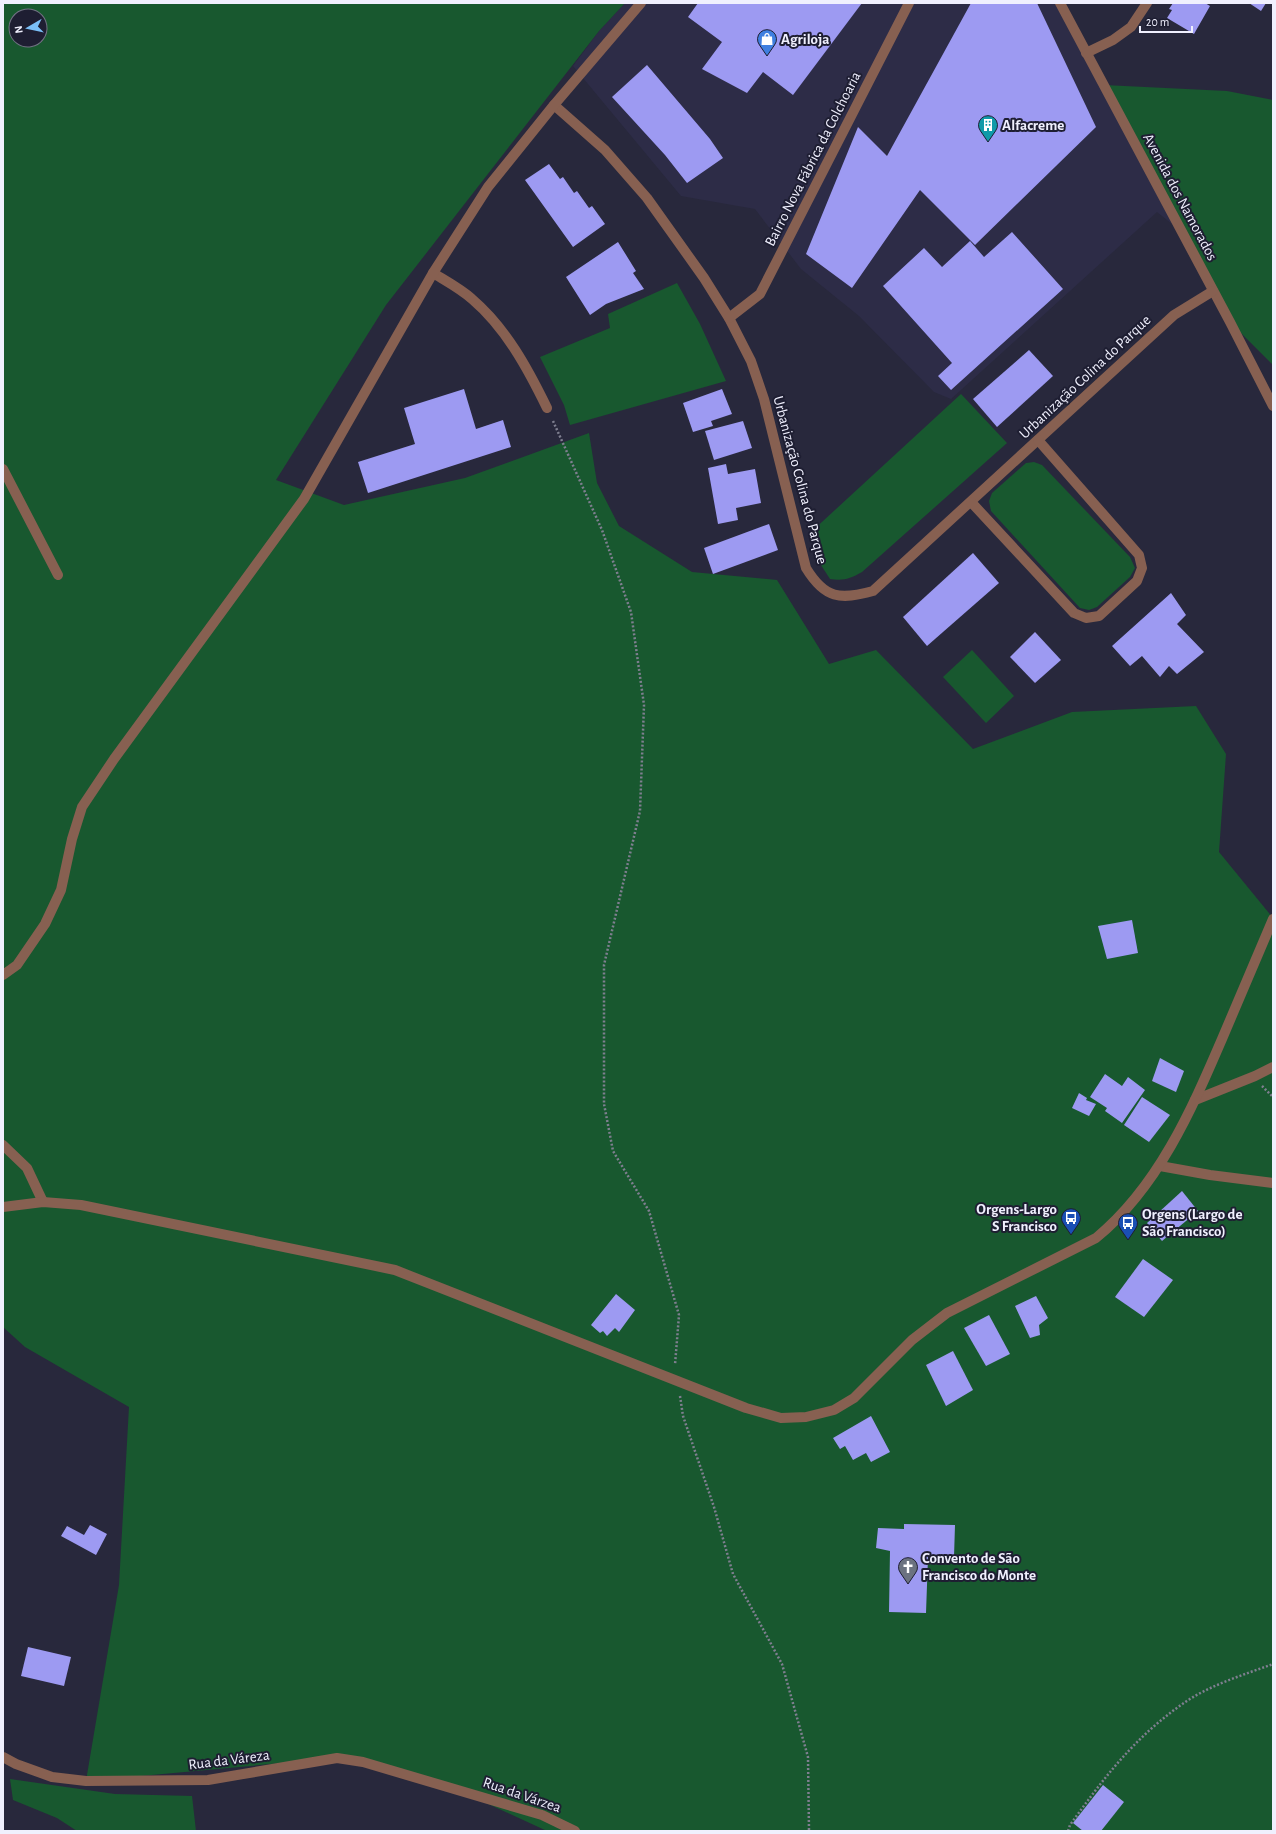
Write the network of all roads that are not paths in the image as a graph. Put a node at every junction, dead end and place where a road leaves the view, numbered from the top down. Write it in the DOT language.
graph roads {
  1 [pos="641,3"];
  2 [pos="909,3"];
  3 [pos="1060,3"];
  4 [pos="1147,3"];
  5 [pos="1086,53"];
  6 [pos="554,105"];
  7 [pos="434,273"];
  8 [pos="1213,291"];
  9 [pos="729,318"];
  10 [pos="1273,406"];
  11 [pos="547,408"];
  12 [pos="1038,440"];
  13 [pos="3,468"];
  14 [pos="970,502"];
  15 [pos="58,576"];
  16 [pos="1273,919"];
  17 [pos="3,975"];
  18 [pos="1273,1067"];
  19 [pos="1196,1100"];
  20 [pos="3,1145"];
  21 [pos="1160,1166"];
  22 [pos="1273,1183"];
  23 [pos="43,1202"];
  24 [pos="3,1207"];
  25 [pos="3,1757"];
  26 [pos="458,1790"];
  27 [pos="575,1831"];
  1 -- 6 [label="street"];
  2 -- 9 [label="street, Bairro Nova Fábrica da Colchoaria"];
  3 -- 5 [label="street, Avenida dos Namorados"];
  4 -- 5 [label="street"];
  5 -- 8 [label="street, Avenida dos Namorados"];
  6 -- 7 [label="street"];
  6 -- 9 [label="street, Urbanização Colina do Parque"];
  7 -- 11 [label="street"];
  7 -- 17 [label="street"];
  8 -- 10 [label="street, Avenida dos Namorados"];
  8 -- 12 [label="street, Urbanização Colina do Parque"];
  9 -- 14 [label="street, Urbanização Colina do Parque"];
  12 -- 14 [label="street, Urbanização Colina do Parque"];
  12 -- 14 [label="street"];
  13 -- 15 [label="street"];
  16 -- 19 [label="street"];
  18 -- 19 [label="street"];
  19 -- 21 [label="street"];
  20 -- 23 [label="street"];
  21 -- 22 [label="street"];
  21 -- 23 [label="street"];
  23 -- 24 [label="street"];
  25 -- 26 [label="street, Rua da Váreza"];
  26 -- 27 [label="street, Rua da Várzea"];
}
